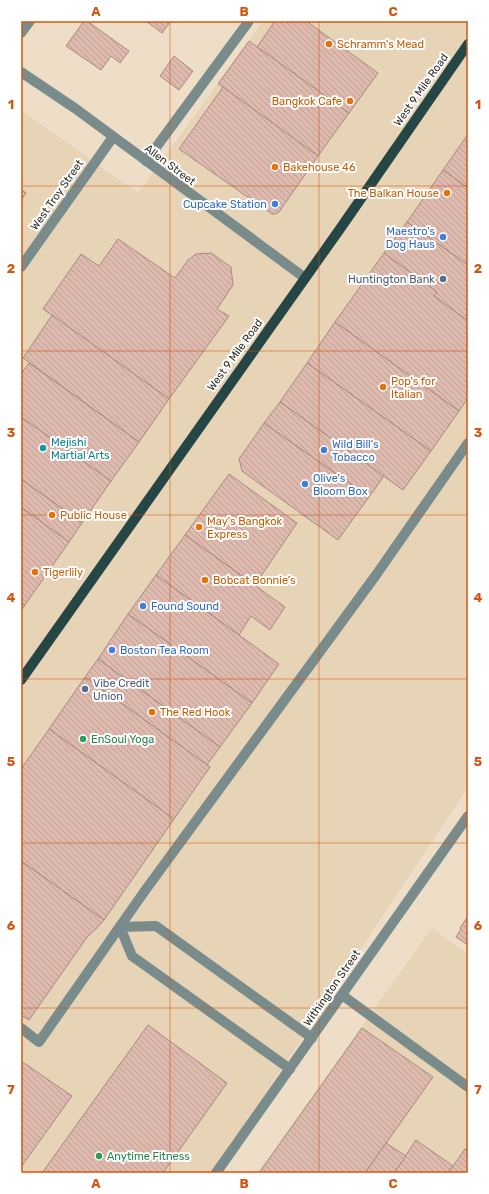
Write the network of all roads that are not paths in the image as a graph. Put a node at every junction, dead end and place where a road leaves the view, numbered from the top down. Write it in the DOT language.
graph roads {
  1 [pos="30,21"];
  2 [pos="249,21"];
  3 [pos="21,33"];
  4 [pos="468,44"];
  5 [pos="21,72"];
  6 [pos="113,136"];
  7 [pos="146,161"];
  8 [pos="21,268"];
  9 [pos="305,278"];
  10 [pos="468,443"];
  11 [pos="21,680"];
  12 [pos="468,816"];
  13 [pos="120,927"];
  14 [pos="342,995"];
  15 [pos="21,1028"];
  16 [pos="312,1038"];
  17 [pos="290,1069"];
  18 [pos="468,1087"];
  19 [pos="216,1173"];
  1 -- 3 [label="street"];
  2 -- 7 [label="street"];
  4 -- 9 [label="main road, West 9 Mile Road"];
  5 -- 6 [label="street, Allen Street"];
  6 -- 7 [label="street, Allen Street"];
  6 -- 8 [label="street, West Troy Street"];
  7 -- 9 [label="street, Allen Street"];
  9 -- 11 [label="main road, West 9 Mile Road"];
  10 -- 13 [label="street"];
  12 -- 14 [label="street, Withington Street"];
  13 -- 15 [label="street"];
  13 -- 16 [label="street"];
  13 -- 17 [label="street"];
  14 -- 16 [label="street, Withington Street"];
  14 -- 18 [label="street"];
  16 -- 17 [label="street, Withington Street"];
  17 -- 19 [label="street, Withington Street"];
}
